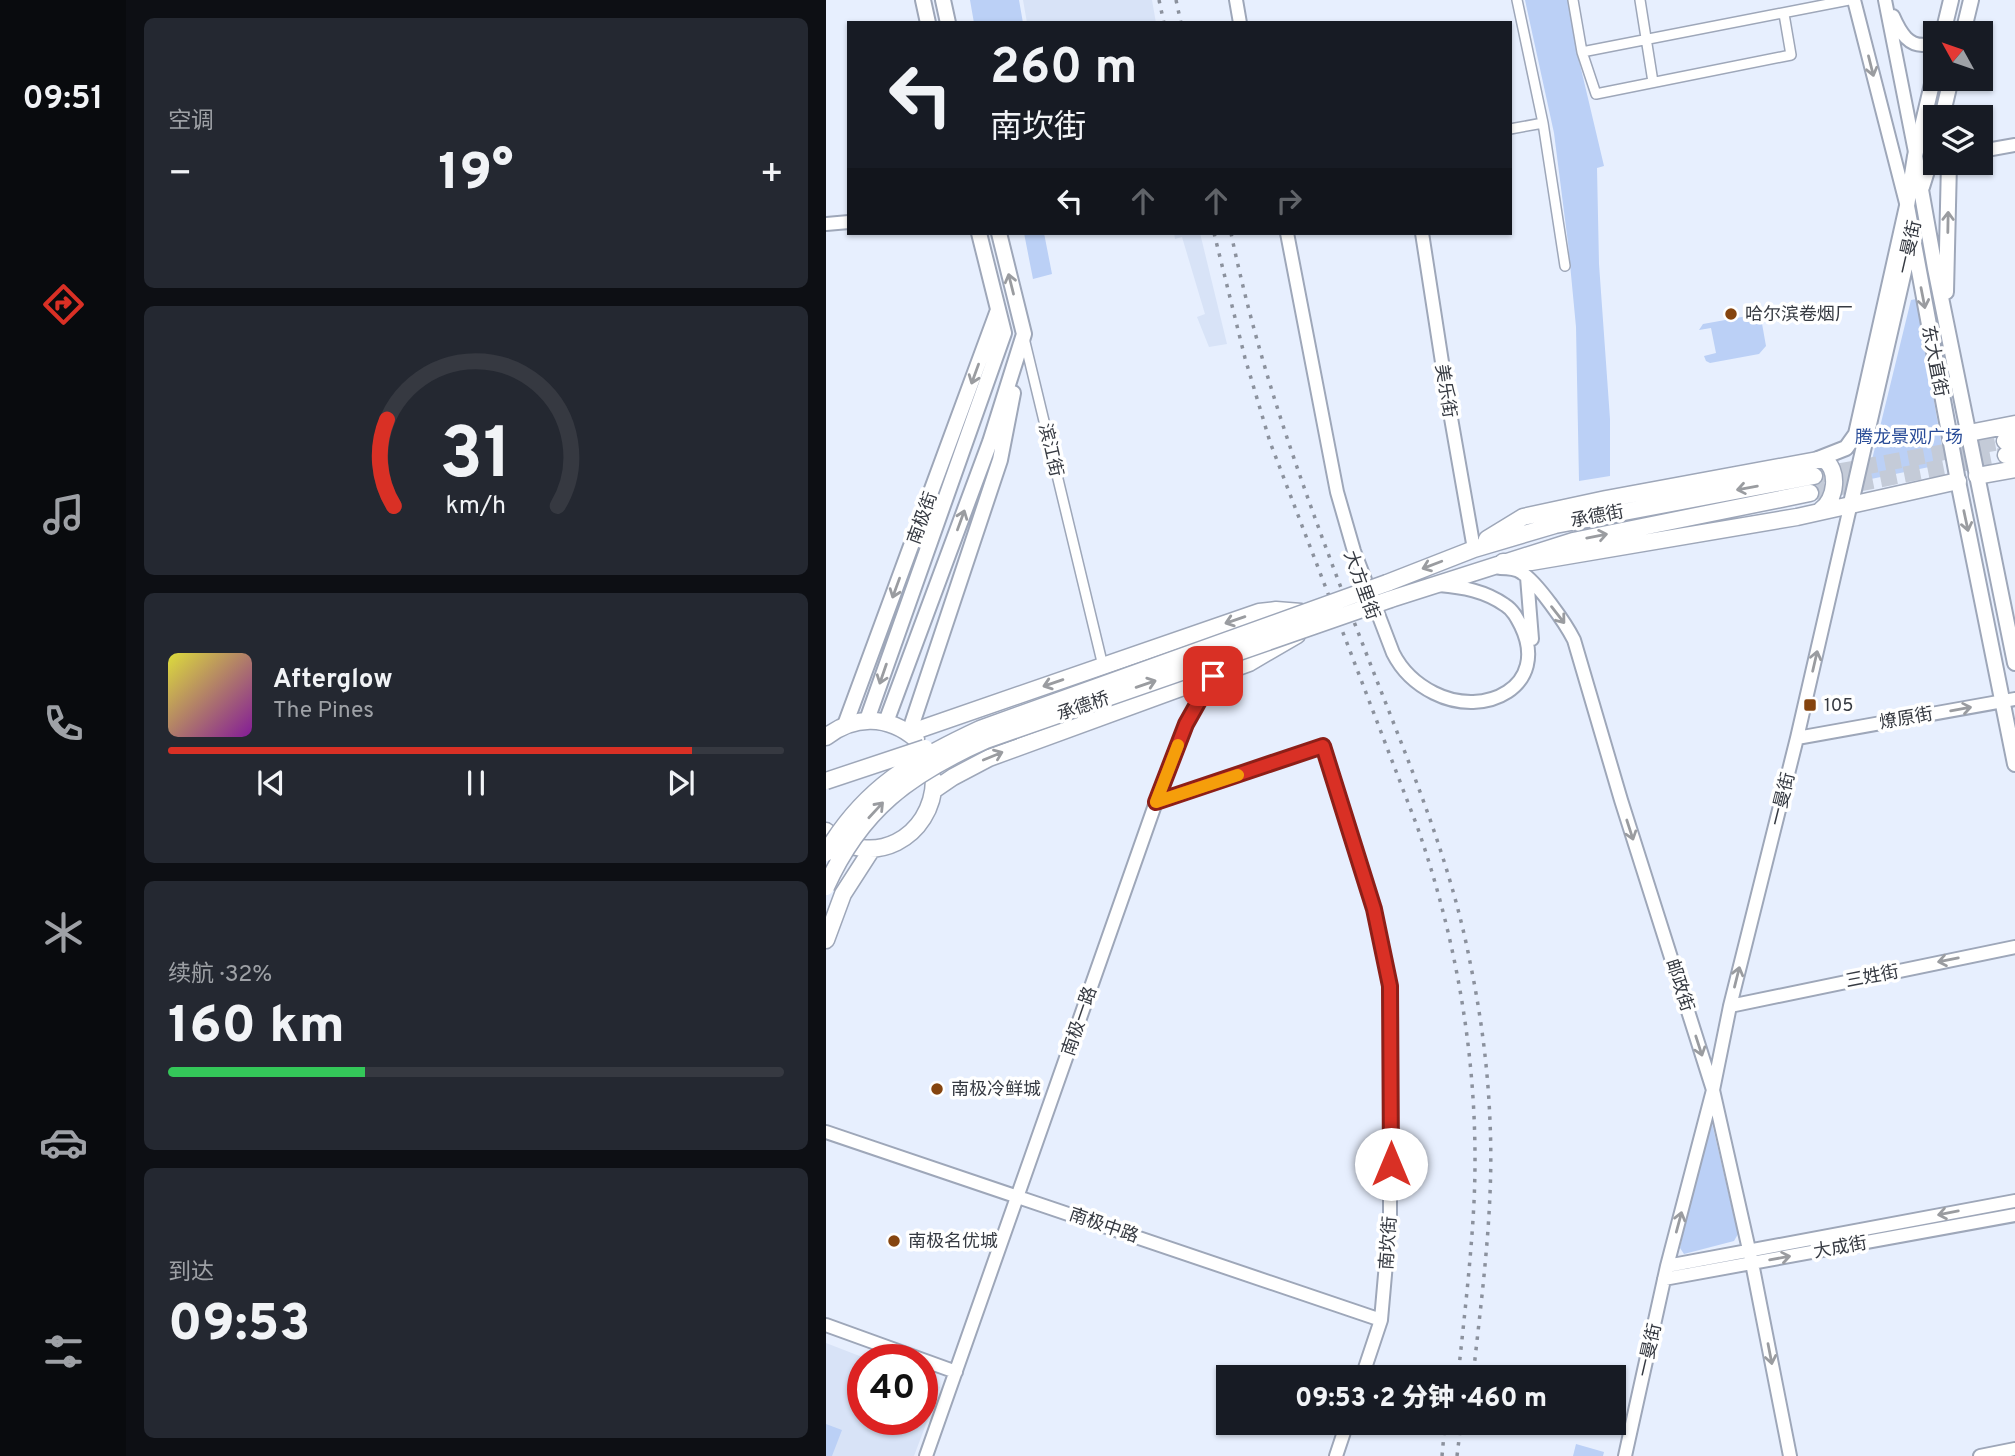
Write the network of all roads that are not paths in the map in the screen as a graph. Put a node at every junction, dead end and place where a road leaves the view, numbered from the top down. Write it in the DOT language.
graph roads {
  1 [pos="923,0"];
  2 [pos="943,0"];
  3 [pos="1236,0"];
  4 [pos="1243,0"];
  5 [pos="1517,0"];
  6 [pos="1573,0"];
  7 [pos="1640,0"];
  8 [pos="1849,0"];
  9 [pos="1854,0"];
  10 [pos="1886,0"];
  11 [pos="1971,0"];
  12 [pos="1950,3"];
  13 [pos="1784,14"];
  14 [pos="928,21"];
  15 [pos="948,21"];
  16 [pos="1240,21"];
  17 [pos="1247,21"];
  18 [pos="1942,21"];
  19 [pos="1946,21"];
  20 [pos="1966,21"];
  21 [pos="1647,40"];
  22 [pos="1923,46"];
  23 [pos="1581,52"];
  24 [pos="1653,82"];
  25 [pos="1930,91"];
  26 [pos="1543,123"];
  27 [pos="1512,130"];
  28 [pos="2015,145"];
  29 [pos="1993,149"];
  30 [pos="1915,156"];
  31 [pos="1923,158"];
  32 [pos="1927,175"];
  33 [pos="1949,175"];
  34 [pos="1922,188"];
  35 [pos="1907,206"];
  36 [pos="847,222"];
  37 [pos="826,225"];
  38 [pos="979,235"];
  39 [pos="999,235"];
  40 [pos="1281,235"];
  41 [pos="1287,235"];
  42 [pos="1422,235"];
  43 [pos="1912,237"];
  44 [pos="1565,266"];
  45 [pos="998,310"];
  46 [pos="1945,314"];
  47 [pos="1024,334"];
  48 [pos="1017,354"];
  49 [pos="2015,424"];
  50 [pos="1969,433"];
  51 [pos="2011,451"];
  52 [pos="1818,459"];
  53 [pos="1814,476"];
  54 [pos="1977,476"];
  55 [pos="1958,481"];
  56 [pos="1810,493"];
  57 [pos="1851,503"];
  58 [pos="1821,510"];
  59 [pos="1474,549"];
  60 [pos="1503,562"];
  61 [pos="1486,568"];
  62 [pos="1527,570"];
  63 [pos="1387,583"];
  64 [pos="1433,584"];
  65 [pos="1391,599"];
  66 [pos="1305,620"];
  67 [pos="2015,663"];
  68 [pos="1102,666"];
  69 [pos="1213,676"];
  70 [pos="2009,700"];
  71 [pos="867,720"];
  72 [pos="886,722"];
  73 [pos="845,725"];
  74 [pos="980,729"];
  75 [pos="909,733"];
  76 [pos="826,737"];
  77 [pos="1797,738"];
  78 [pos="2015,764"];
  79 [pos="826,781"];
  80 [pos="934,790"];
  81 [pos="1156,802"];
  82 [pos="826,831"];
  83 [pos="872,849"];
  84 [pos="826,853"];
  85 [pos="826,887"];
  86 [pos="826,940"];
  87 [pos="2015,947"];
  88 [pos="1730,1006"];
  89 [pos="1713,1090"];
  90 [pos="826,1132"];
  91 [pos="1017,1195"];
  92 [pos="2015,1201"];
  93 [pos="2015,1215"];
  94 [pos="1751,1257"];
  95 [pos="1666,1272"];
  96 [pos="1381,1320"];
  97 [pos="826,1325"];
  98 [pos="1367,1365"];
  99 [pos="956,1371"];
  100 [pos="1343,1435"];
  101 [pos="2015,1449"];
  102 [pos="926,1456"];
  103 [pos="1336,1456"];
  104 [pos="1625,1456"];
  105 [pos="1790,1456"];
  106 [pos="1980,1456"];
  1 -- 14 [label="main road"];
  2 -- 15 [label="main road"];
  3 -- 16 [label="street"];
  4 -- 17 [label="street"];
  5 -- 26 [label="street"];
  6 -- 23 [label="street"];
  7 -- 21 [label="street"];
  8 -- 13 [label="street"];
  9 -- 35 [label="street, 东大直街, one-way"];
  10 -- 22 [label="street"];
  10 -- 30 [label="street, 东大直街"];
  11 -- 20 [label="main road"];
  12 -- 18 [label="street"];
  12 -- 19 [label="main road"];
  13 -- 21 [label="street"];
  13 -- 24 [label="street"];
  21 -- 23 [label="street"];
  21 -- 24 [label="street"];
  23 -- 24 [label="street"];
  25 -- 30 [label="main road, 一曼街"];
  26 -- 27 [label="street"];
  26 -- 44 [label="street"];
  28 -- 29 [label="street"];
  30 -- 31 [label="street"];
  30 -- 34 [label="main road, 东大直街"];
  30 -- 35 [label="main road, 一曼街"];
  32 -- 34 [label="main road, 一曼街"];
  46 -- 33 [label="main road, one-way"];
  34 -- 43 [label="main road, 一曼街"];
  34 -- 46 [label="main road, 东大直街"];
  35 -- 43 [label="main road, 东大直街"];
  35 -- 52 [label="main road, 一曼街"];
  36 -- 37 [label="street"];
  38 -- 45 [label="main road"];
  47 -- 39 [label="main road, 滨江街, one-way"];
  40 -- 62 [label="street, 大方里街"];
  41 -- 64 [label="street, 大方里街"];
  42 -- 59 [label="street, 美乐街"];
  43 -- 55 [label="main road, 东大直街, one-way"];
  43 -- 57 [label="main road, 一曼街"];
  45 -- 71 [label="main road, 南极街, one-way"];
  45 -- 73 [label="main road, 南极街, one-way"];
  46 -- 50 [label="main road, 东大直街"];
  47 -- 48 [label="main road"];
  47 -- 68 [label="street, 滨江街"];
  72 -- 48 [label="main road, one-way"];
  48 -- 75 [label="main road"];
  49 -- 50 [label="highway"];
  50 -- 54 [label="main road, 东大直街"];
  51 -- 54 [label="highway"];
  52 -- 58 [label="highway"];
  52 -- 59 [label="highway"];
  53 -- 59 [label="highway, 承德街, one-way"];
  54 -- 67 [label="main road, 东大直街"];
  55 -- 57 [label="highway"];
  55 -- 70 [label="main road, 东大直街, one-way"];
  60 -- 56 [label="highway, 承德街, one-way"];
  57 -- 58 [label="highway"];
  77 -- 57 [label="street, 一曼街, one-way"];
  58 -- 62 [label="highway"];
  59 -- 63 [label="highway, 承德街, one-way"];
  60 -- 61 [label="highway, 承德街"];
  60 -- 62 [label="highway"];
  61 -- 62 [label="street"];
  61 -- 64 [label="highway, 承德街"];
  62 -- 89 [label="street, 邮政街, one-way"];
  63 -- 66 [label="highway, 承德桥, bridge"];
  64 -- 65 [label="highway, 承德街"];
  65 -- 66 [label="highway, 承德桥, bridge"];
  66 -- 68 [label="highway, one-way"];
  66 -- 69 [label="highway, bridge"];
  66 -- 74 [label="highway, 承德桥, bridge"];
  85 -- 66 [label="highway, 承德桥, one-way, bridge"];
  68 -- 75 [label="highway, one-way"];
  80 -- 69 [label="highway, one-way"];
  69 -- 81 [label="street, 南极一路"];
  77 -- 70 [label="street, 燎原街, one-way"];
  70 -- 78 [label="main road, 东大直街"];
  71 -- 72 [label="highway"];
  71 -- 73 [label="highway"];
  72 -- 75 [label="highway"];
  73 -- 76 [label="highway"];
  74 -- 79 [label="highway, bridge"];
  74 -- 84 [label="highway, 承德桥, bridge"];
  75 -- 80 [label="highway"];
  88 -- 77 [label="street, 一曼街, one-way"];
  80 -- 83 [label="highway"];
  81 -- 91 [label="street, 南极一路"];
  81 -- 96 [label="street, 南坎街"];
  82 -- 83 [label="highway"];
  83 -- 86 [label="highway"];
  87 -- 88 [label="street, 三姓街, one-way"];
  88 -- 89 [label="street, 一曼街"];
  89 -- 94 [label="street, 邮政街"];
  95 -- 89 [label="street, 一曼街, one-way"];
  90 -- 91 [label="street, 南极中路"];
  91 -- 96 [label="street, 南极中路"];
  91 -- 99 [label="street, 南极一路"];
  92 -- 94 [label="street, 大成街, one-way"];
  94 -- 93 [label="street, 大成街, one-way"];
  94 -- 95 [label="street, 大成街"];
  94 -- 105 [label="street, 邮政街, one-way"];
  95 -- 104 [label="street, 一曼街"];
  96 -- 98 [label="street, 南坎街"];
  97 -- 99 [label="street"];
  99 -- 102 [label="street, 南极一路"];
  100 -- 103 [label="street"];
  101 -- 106 [label="street"];
}
